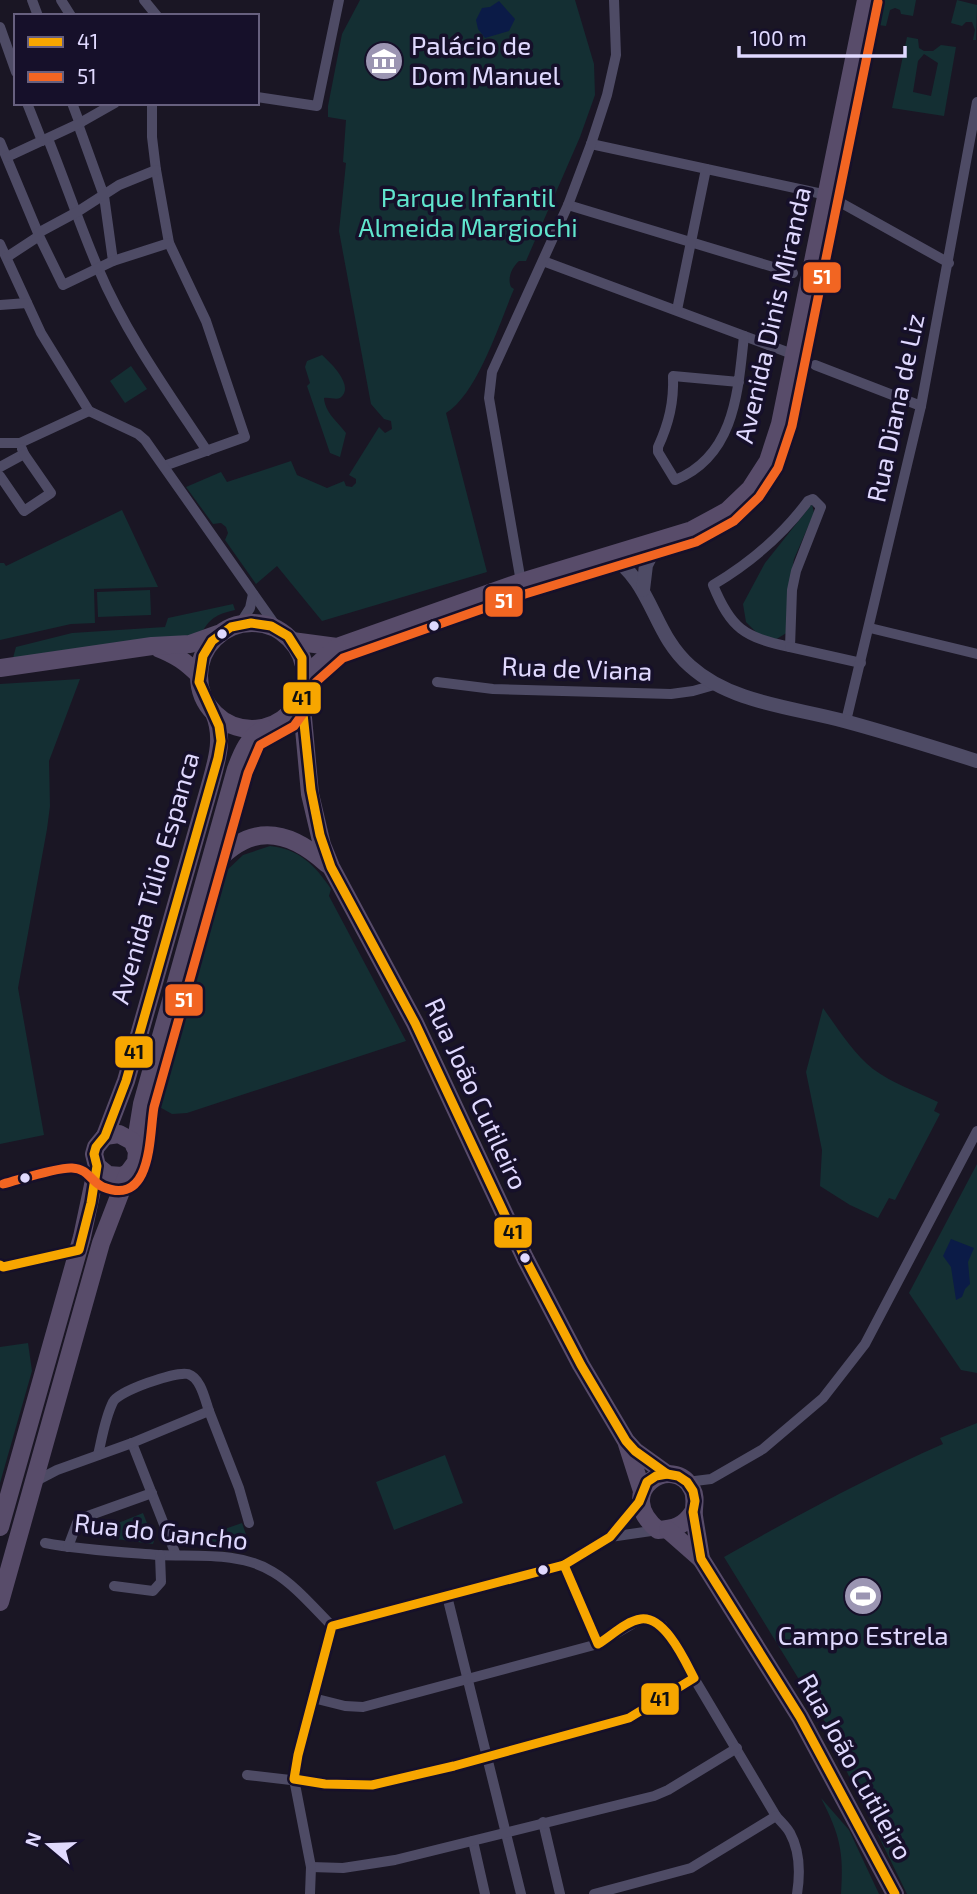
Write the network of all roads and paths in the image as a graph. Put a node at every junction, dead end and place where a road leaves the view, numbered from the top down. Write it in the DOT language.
graph roads {
  1 [pos="339,0"];
  2 [pos="614,0"];
  3 [pos="866,0"];
  4 [pos="0,27"];
  5 [pos="14,66"];
  6 [pos="259,97"];
  7 [pos="977,102"];
  8 [pos="28,105"];
  9 [pos="73,105"];
  10 [pos="112,105"];
  11 [pos="152,105"];
  12 [pos="79,124"];
  13 [pos="45,140"];
  14 [pos="0,142"];
  15 [pos="592,144"];
  16 [pos="7,157"];
  17 [pos="706,169"];
  18 [pos="156,170"];
  19 [pos="827,195"];
  20 [pos="104,196"];
  21 [pos="568,205"];
  22 [pos="77,212"];
  23 [pos="38,234"];
  24 [pos="169,243"];
  25 [pos="0,244"];
  26 [pos="691,244"];
  27 [pos="6,260"];
  28 [pos="113,261"];
  29 [pos="543,261"];
  30 [pos="949,263"];
  31 [pos="98,268"];
  32 [pos="793,274"];
  33 [pos="27,303"];
  34 [pos="0,305"];
  35 [pos="677,310"];
  36 [pos="744,336"];
  37 [pos="795,355"];
  38 [pos="815,365"];
  39 [pos="739,382"];
  40 [pos="921,406"];
  41 [pos="89,411"];
  42 [pos="0,443"];
  43 [pos="22,448"];
  44 [pos="207,451"];
  45 [pos="164,466"];
  46 [pos="0,467"];
  47 [pos="0,476"];
  48 [pos="658,541"];
  49 [pos="630,549"];
  50 [pos="609,555"];
  51 [pos="521,582"];
  52 [pos="643,590"];
  53 [pos="253,594"];
  54 [pos="240,624"];
  55 [pos="870,628"];
  56 [pos="218,634"];
  57 [pos="285,635"];
  58 [pos="152,646"];
  59 [pos="337,646"];
  60 [pos="790,648"];
  61 [pos="977,654"];
  62 [pos="861,663"];
  63 [pos="0,668"];
  64 [pos="199,675"];
  65 [pos="305,676"];
  66 [pos="438,682"];
  67 [pos="713,685"];
  68 [pos="302,696"];
  69 [pos="214,713"];
  70 [pos="846,722"];
  71 [pos="269,726"];
  72 [pos="308,760"];
  73 [pos="977,761"];
  74 [pos="331,867"];
  75 [pos="207,873"];
  76 [pos="977,1131"];
  77 [pos="105,1136"];
  78 [pos="135,1147"];
  79 [pos="97,1166"];
  80 [pos="128,1173"];
  81 [pos="209,1411"];
  82 [pos="626,1441"];
  83 [pos="132,1443"];
  84 [pos="43,1450"];
  85 [pos="98,1455"];
  86 [pos="57,1470"];
  87 [pos="667,1474"];
  88 [pos="711,1479"];
  89 [pos="34,1482"];
  90 [pos="687,1482"];
  91 [pos="152,1493"];
  92 [pos="640,1497"];
  93 [pos="694,1507"];
  94 [pos="249,1523"];
  95 [pos="0,1527"];
  96 [pos="663,1530"];
  97 [pos="610,1537"];
  98 [pos="46,1543"];
  99 [pos="68,1547"];
  100 [pos="160,1555"];
  101 [pos="176,1555"];
  102 [pos="701,1559"];
  103 [pos="564,1565"];
  104 [pos="114,1586"];
  105 [pos="447,1596"];
  106 [pos="0,1602"];
  107 [pos="332,1626"];
  108 [pos="598,1644"];
  109 [pos="694,1678"];
  110 [pos="468,1679"];
  111 [pos="313,1698"];
  112 [pos="737,1748"];
  113 [pos="488,1756"];
  114 [pos="247,1775"];
  115 [pos="294,1779"];
  116 [pos="776,1816"];
  117 [pos="543,1822"];
  118 [pos="508,1832"];
  119 [pos="473,1841"];
  120 [pos="311,1867"];
  121 [pos="617,1891"];
  122 [pos="310,1894"];
  123 [pos="485,1894"];
  124 [pos="522,1894"];
  125 [pos="559,1894"];
  126 [pos="594,1894"];
  127 [pos="797,1894"];
  128 [pos="895,1894"];
  1 -- 6 [label="street"];
  2 -- 15 [label="street"];
  3 -- 19 [label="main road, Avenida Dinis Miranda"];
  4 -- 5 [label="street"];
  7 -- 30 [label="street, Rua Diana de Liz"];
  8 -- 13 [label="street"];
  9 -- 12 [label="street"];
  10 -- 12 [label="street"];
  11 -- 18 [label="street"];
  12 -- 13 [label="street"];
  12 -- 20 [label="street"];
  13 -- 16 [label="street"];
  13 -- 22 [label="street"];
  14 -- 16 [label="street"];
  15 -- 17 [label="street"];
  15 -- 21 [label="street"];
  16 -- 23 [label="street"];
  17 -- 19 [label="street"];
  17 -- 26 [label="street"];
  18 -- 20 [label="street"];
  18 -- 24 [label="street"];
  19 -- 30 [label="street"];
  19 -- 37 [label="main road, Avenida Dinis Miranda"];
  20 -- 22 [label="street"];
  20 -- 28 [label="street"];
  21 -- 26 [label="street"];
  21 -- 29 [label="street"];
  22 -- 23 [label="street"];
  22 -- 31 [label="street"];
  23 -- 27 [label="street"];
  23 -- 31 [label="street"];
  24 -- 28 [label="street"];
  24 -- 44 [label="street"];
  25 -- 27 [label="street"];
  26 -- 32 [label="street"];
  26 -- 35 [label="street"];
  27 -- 33 [label="street"];
  28 -- 31 [label="street"];
  29 -- 35 [label="street"];
  29 -- 51 [label="street"];
  30 -- 40 [label="street, Rua Diana de Liz"];
  31 -- 44 [label="street"];
  33 -- 34 [label="street"];
  33 -- 41 [label="street"];
  35 -- 36 [label="street"];
  36 -- 37 [label="street"];
  36 -- 39 [label="street"];
  37 -- 48 [label="main road, Avenida Dinis Miranda"];
  38 -- 40 [label="street"];
  39 -- 39 [label="street"];
  40 -- 55 [label="street, Rua Diana de Liz"];
  41 -- 43 [label="street"];
  41 -- 45 [label="street"];
  42 -- 43 [label="street"];
  43 -- 46 [label="street"];
  43 -- 47 [label="street"];
  44 -- 45 [label="street"];
  45 -- 53 [label="street"];
  48 -- 49 [label="main road, Avenida Dinis Miranda"];
  48 -- 52 [label="street"];
  49 -- 50 [label="main road, Avenida Dinis Miranda"];
  49 -- 52 [label="street"];
  50 -- 51 [label="main road, Avenida Dinis Miranda"];
  50 -- 52 [label="street"];
  51 -- 59 [label="main road, Avenida Dinis Miranda"];
  52 -- 67 [label="street"];
  53 -- 54 [label="street"];
  53 -- 57 [label="street"];
  54 -- 56 [label="main road"];
  54 -- 57 [label="main road"];
  55 -- 61 [label="street"];
  55 -- 62 [label="street, Rua Diana de Liz"];
  56 -- 58 [label="main road"];
  56 -- 64 [label="main road"];
  57 -- 59 [label="main road, Avenida Dinis Miranda"];
  57 -- 65 [label="main road"];
  58 -- 63 [label="main road"];
  58 -- 64 [label="main road"];
  59 -- 65 [label="main road, Avenida Dinis Miranda"];
  60 -- 60 [label="street"];
  60 -- 62 [label="street"];
  62 -- 70 [label="street, Rua Diana de Liz"];
  64 -- 69 [label="main road"];
  65 -- 68 [label="main road"];
  66 -- 67 [label="street, Rua de Viana"];
  67 -- 70 [label="street"];
  68 -- 71 [label="main road"];
  68 -- 72 [label="main road, Rua João Cutileiro"];
  69 -- 71 [label="main road"];
  69 -- 77 [label="main road, Avenida Túlio Espanca"];
  70 -- 73 [label="street"];
  71 -- 72 [label="main road"];
  71 -- 75 [label="main road, Avenida Túlio Espanca"];
  72 -- 74 [label="main road, Rua João Cutileiro"];
  74 -- 75 [label="main road"];
  74 -- 82 [label="main road, Rua João Cutileiro"];
  75 -- 78 [label="main road, Avenida Túlio Espanca"];
  76 -- 88 [label="street"];
  77 -- 78 [label="main road"];
  77 -- 79 [label="main road, Avenida Túlio Espanca"];
  78 -- 80 [label="main road, Avenida Túlio Espanca"];
  79 -- 80 [label="main road"];
  79 -- 95 [label="main road, Avenida Túlio Espanca"];
  80 -- 84 [label="main road, Avenida Túlio Espanca"];
  81 -- 83 [label="street"];
  81 -- 85 [label="street"];
  81 -- 94 [label="street"];
  82 -- 87 [label="main road, Rua João Cutileiro"];
  82 -- 92 [label="main road, Rua João Cutileiro"];
  83 -- 85 [label="street"];
  83 -- 91 [label="street"];
  84 -- 86 [label="street"];
  84 -- 89 [label="main road, Avenida Túlio Espanca"];
  85 -- 86 [label="street"];
  86 -- 89 [label="street"];
  87 -- 90 [label="main road, Rua João Cutileiro"];
  87 -- 92 [label="main road"];
  88 -- 90 [label="street"];
  88 -- 93 [label="street"];
  89 -- 106 [label="main road, Avenida Túlio Espanca"];
  90 -- 93 [label="main road, Rua João Cutileiro"];
  91 -- 99 [label="street"];
  91 -- 101 [label="street"];
  92 -- 96 [label="main road, Rua João Cutileiro"];
  92 -- 97 [label="street"];
  93 -- 96 [label="main road"];
  93 -- 102 [label="main road, Rua João Cutileiro"];
  96 -- 97 [label="street"];
  96 -- 102 [label="main road, Rua João Cutileiro"];
  97 -- 103 [label="street"];
  98 -- 99 [label="street, Rua do Gancho"];
  99 -- 100 [label="street, Rua do Gancho"];
  100 -- 101 [label="street, Rua do Gancho"];
  100 -- 104 [label="street"];
  101 -- 107 [label="street, Rua do Gancho"];
  102 -- 128 [label="main road, Rua João Cutileiro"];
  103 -- 105 [label="street"];
  103 -- 108 [label="street"];
  105 -- 107 [label="street"];
  105 -- 110 [label="street"];
  107 -- 111 [label="street"];
  108 -- 109 [label="street"];
  108 -- 110 [label="street"];
  109 -- 112 [label="street"];
  109 -- 113 [label="street"];
  110 -- 111 [label="street"];
  110 -- 113 [label="street"];
  111 -- 115 [label="street"];
  112 -- 116 [label="street"];
  112 -- 117 [label="street"];
  113 -- 115 [label="street"];
  113 -- 118 [label="street"];
  114 -- 115 [label="street"];
  115 -- 120 [label="street"];
  116 -- 121 [label="street"];
  116 -- 127 [label="street"];
  117 -- 118 [label="street"];
  117 -- 125 [label="street"];
  118 -- 119 [label="street"];
  118 -- 124 [label="street"];
  119 -- 120 [label="street"];
  119 -- 123 [label="street"];
  120 -- 122 [label="street"];
  121 -- 126 [label="street"];
}
